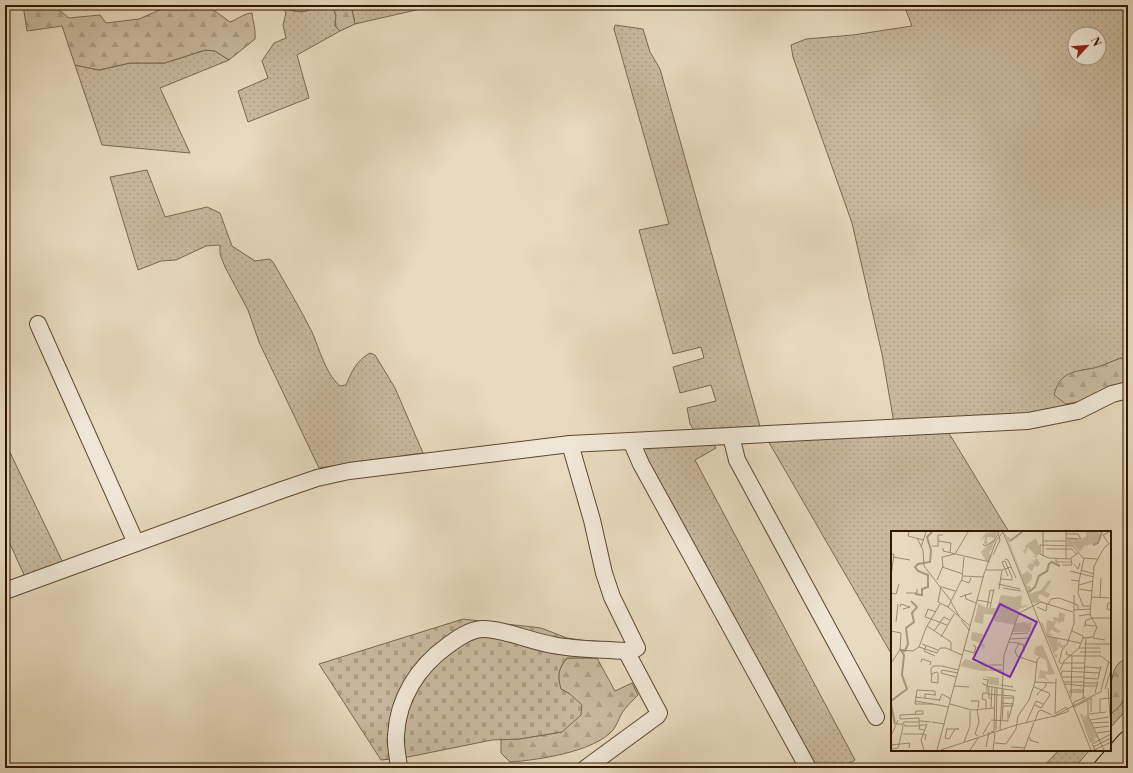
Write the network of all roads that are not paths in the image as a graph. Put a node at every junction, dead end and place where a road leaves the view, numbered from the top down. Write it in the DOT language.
graph roads {
  1 [pos="38,324"];
  2 [pos="1128,390"];
  3 [pos="731,436"];
  4 [pos="631,441"];
  5 [pos="570,444"];
  6 [pos="136,543"];
  7 [pos="5,591"];
  8 [pos="626,651"];
  9 [pos="876,717"];
  10 [pos="1128,742"];
  11 [pos="399,768"];
  12 [pos="586,768"];
  13 [pos="808,768"];
  14 [pos="1105,768"];
  1 -- 6 [label="street"];
  2 -- 3 [label="street"];
  3 -- 4 [label="street"];
  3 -- 9 [label="street"];
  4 -- 5 [label="street"];
  4 -- 13 [label="street"];
  5 -- 6 [label="street"];
  5 -- 8 [label="street"];
  6 -- 7 [label="street"];
  8 -- 11 [label="street"];
  8 -- 12 [label="street"];
  10 -- 14 [label="highway"];
}
